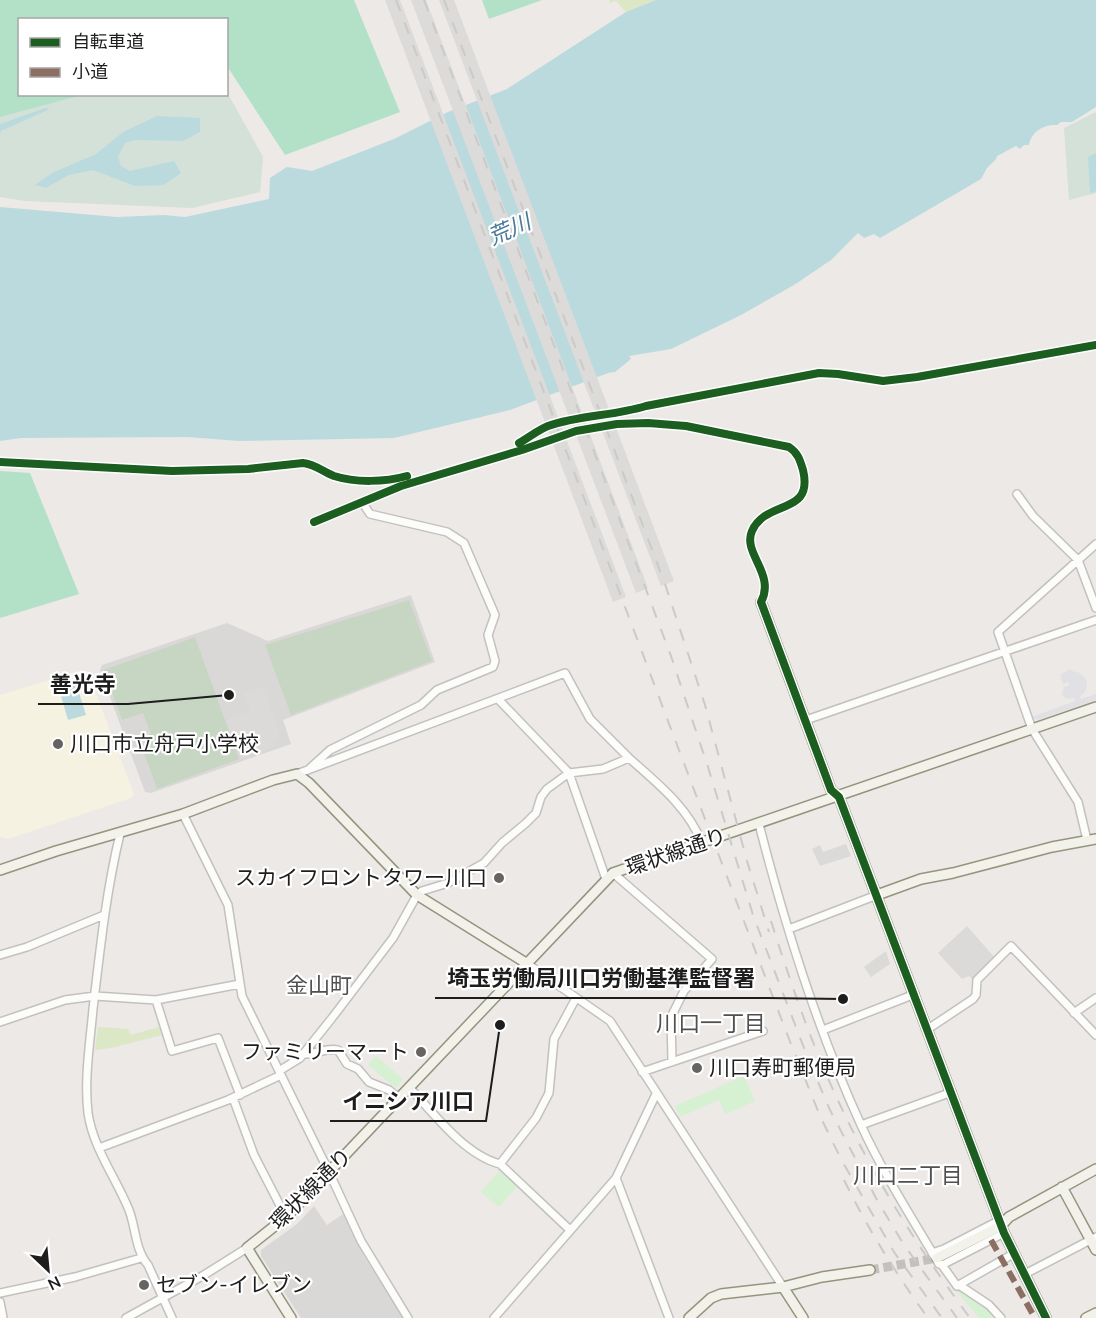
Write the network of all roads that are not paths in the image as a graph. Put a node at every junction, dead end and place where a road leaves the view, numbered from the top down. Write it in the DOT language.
graph roads {
  1 [pos="1017,494"];
  2 [pos="362,502"];
  3 [pos="314,522"];
  4 [pos="1096,544"];
  5 [pos="1078,560"];
  6 [pos="761,602"];
  7 [pos="1096,608"];
  8 [pos="1096,620"];
  9 [pos="1004,651"];
  10 [pos="499,699"];
  11 [pos="1096,707"];
  12 [pos="806,720"];
  13 [pos="1032,729"];
  14 [pos="629,758"];
  15 [pos="308,770"];
  16 [pos="569,773"];
  17 [pos="297,774"];
  18 [pos="839,796"];
  19 [pos="183,814"];
  20 [pos="759,824"];
  21 [pos="120,834"];
  22 [pos="1092,842"];
  23 [pos="702,843"];
  24 [pos="0,870"];
  25 [pos="610,876"];
  26 [pos="417,895"];
  27 [pos="877,895"];
  28 [pos="104,915"];
  29 [pos="789,929"];
  30 [pos="0,955"];
  31 [pos="526,963"];
  32 [pos="240,984"];
  33 [pos="915,994"];
  34 [pos="95,996"];
  35 [pos="576,998"];
  36 [pos="1096,998"];
  37 [pos="156,1000"];
  38 [pos="1074,1014"];
  39 [pos="0,1022"];
  40 [pos="928,1029"];
  41 [pos="823,1030"];
  42 [pos="763,1031"];
  43 [pos="1096,1035"];
  44 [pos="303,1054"];
  45 [pos="672,1062"];
  46 [pos="642,1072"];
  47 [pos="280,1073"];
  48 [pos="410,1088"];
  49 [pos="952,1092"];
  50 [pos="656,1094"];
  51 [pos="240,1095"];
  52 [pos="233,1098"];
  53 [pos="400,1099"];
  54 [pos="861,1125"];
  55 [pos="99,1148"];
  56 [pos="500,1164"];
  57 [pos="1096,1169"];
  58 [pos="329,1172"];
  59 [pos="616,1178"];
  60 [pos="1062,1187"];
  61 [pos="286,1217"];
  62 [pos="1002,1227"];
  63 [pos="570,1230"];
  64 [pos="1093,1238"];
  65 [pos="247,1248"];
  66 [pos="1096,1250"];
  67 [pos="1013,1254"];
  68 [pos="141,1258"];
  69 [pos="937,1259"];
  70 [pos="870,1270"];
  71 [pos="1023,1275"];
  72 [pos="959,1285"];
  73 [pos="783,1287"];
  74 [pos="0,1293"];
  75 [pos="162,1297"];
  76 [pos="0,1302"];
  77 [pos="1096,1313"];
  78 [pos="3,1318"];
  79 [pos="126,1318"];
  80 [pos="172,1318"];
  81 [pos="291,1318"];
  82 [pos="408,1318"];
  83 [pos="494,1318"];
  84 [pos="669,1318"];
  85 [pos="689,1318"];
  86 [pos="803,1318"];
  87 [pos="1001,1318"];
  88 [pos="1046,1318"];
  89 [pos="1086,1318"];
  1 -- 5 [label="street"];
  2 -- 3 [label="street"];
  2 -- 6 [label="street"];
  2 -- 15 [label="street"];
  4 -- 5 [label="street"];
  5 -- 7 [label="street"];
  5 -- 9 [label="street"];
  6 -- 12 [label="street"];
  8 -- 9 [label="street"];
  9 -- 12 [label="street"];
  9 -- 13 [label="street"];
  10 -- 14 [label="street"];
  10 -- 15 [label="street"];
  10 -- 16 [label="street"];
  11 -- 13 [label="street, 環状線通り"];
  12 -- 18 [label="street"];
  13 -- 18 [label="street, 環状線通り"];
  13 -- 22 [label="street"];
  14 -- 16 [label="street"];
  14 -- 23 [label="street"];
  15 -- 17 [label="street"];
  16 -- 25 [label="street"];
  16 -- 26 [label="street"];
  17 -- 19 [label="street"];
  17 -- 26 [label="street"];
  18 -- 20 [label="street, 環状線通り"];
  18 -- 27 [label="street"];
  19 -- 21 [label="street"];
  19 -- 32 [label="street"];
  20 -- 23 [label="street, 環状線通り"];
  20 -- 29 [label="street"];
  21 -- 24 [label="street"];
  21 -- 28 [label="street"];
  22 -- 27 [label="street"];
  23 -- 25 [label="street, 環状線通り"];
  25 -- 31 [label="street, 環状線通り"];
  25 -- 45 [label="street"];
  26 -- 31 [label="street"];
  26 -- 44 [label="street"];
  27 -- 29 [label="street"];
  27 -- 33 [label="street"];
  28 -- 30 [label="street"];
  28 -- 34 [label="street"];
  29 -- 41 [label="street"];
  31 -- 35 [label="street"];
  31 -- 48 [label="street, 環状線通り"];
  32 -- 37 [label="street"];
  32 -- 47 [label="street"];
  33 -- 40 [label="street"];
  33 -- 41 [label="street"];
  34 -- 37 [label="street"];
  34 -- 39 [label="street"];
  34 -- 55 [label="street"];
  35 -- 46 [label="street"];
  35 -- 56 [label="street"];
  36 -- 38 [label="street"];
  37 -- 51 [label="street"];
  38 -- 40 [label="street"];
  38 -- 43 [label="street"];
  40 -- 49 [label="street"];
  41 -- 54 [label="street"];
  42 -- 45 [label="street"];
  44 -- 47 [label="street"];
  44 -- 53 [label="street"];
  45 -- 46 [label="street"];
  46 -- 50 [label="street"];
  47 -- 51 [label="street"];
  47 -- 58 [label="street"];
  48 -- 53 [label="street, 環状線通り"];
  48 -- 56 [label="street"];
  49 -- 54 [label="street"];
  49 -- 62 [label="street"];
  50 -- 59 [label="street"];
  50 -- 73 [label="street"];
  51 -- 52 [label="street"];
  52 -- 55 [label="street"];
  52 -- 61 [label="street"];
  53 -- 58 [label="street, 環状線通り"];
  54 -- 69 [label="street"];
  55 -- 68 [label="street"];
  56 -- 63 [label="street"];
  57 -- 60 [label="street"];
  58 -- 61 [label="street, 環状線通り"];
  58 -- 82 [label="street"];
  59 -- 63 [label="street"];
  59 -- 84 [label="street"];
  60 -- 62 [label="street"];
  60 -- 64 [label="street"];
  61 -- 65 [label="street, 環状線通り"];
  62 -- 67 [label="street"];
  62 -- 69 [label="street"];
  63 -- 83 [label="street"];
  64 -- 66 [label="street"];
  64 -- 71 [label="street"];
  65 -- 75 [label="street, 環状線通り"];
  65 -- 81 [label="street"];
  67 -- 71 [label="street"];
  67 -- 72 [label="street"];
  68 -- 74 [label="street"];
  68 -- 75 [label="street"];
  69 -- 72 [label="street"];
  70 -- 73 [label="street"];
  71 -- 88 [label="street"];
  72 -- 87 [label="street"];
  73 -- 85 [label="street"];
  73 -- 86 [label="street"];
  75 -- 79 [label="street, 環状線通り"];
  75 -- 80 [label="street"];
  76 -- 78 [label="street"];
  77 -- 89 [label="street"];
}
